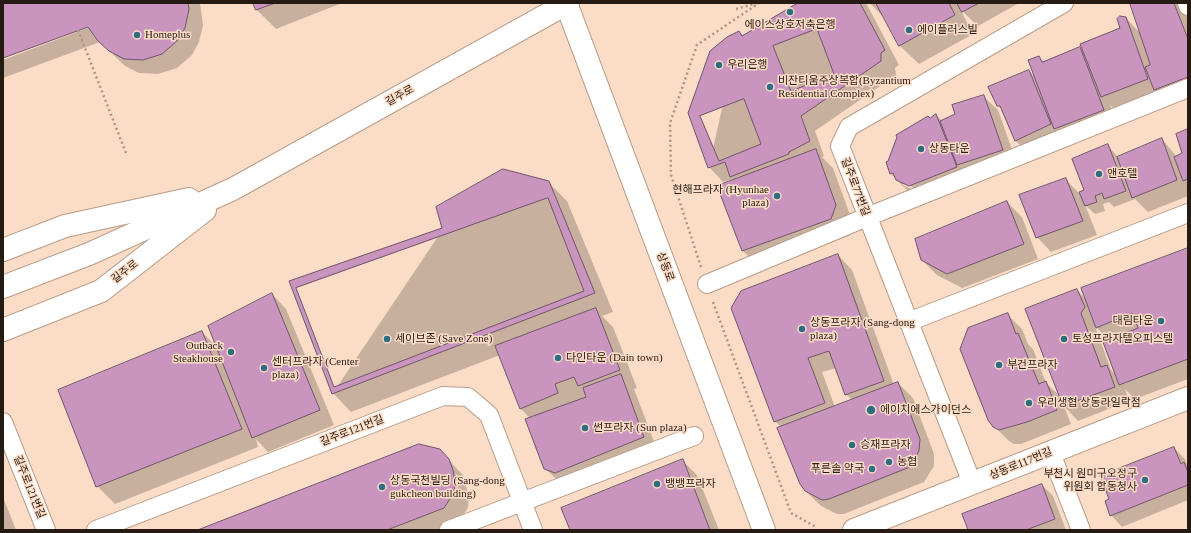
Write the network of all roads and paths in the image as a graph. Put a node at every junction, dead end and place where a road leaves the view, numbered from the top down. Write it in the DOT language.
graph roads {
  1 [pos="567,3"];
  2 [pos="757,3"];
  3 [pos="1064,3"];
  4 [pos="1187,3"];
  5 [pos="1188,6"];
  6 [pos="736,9"];
  7 [pos="78,30"];
  8 [pos="1188,88"];
  9 [pos="126,153"];
  10 [pos="233,189"];
  11 [pos="1188,213"];
  12 [pos="867,217"];
  13 [pos="3,250"];
  14 [pos="707,284"];
  15 [pos="3,287"];
  16 [pos="908,322"];
  17 [pos="3,330"];
  18 [pos="1188,398"];
  19 [pos="3,422"];
  20 [pos="694,436"];
  21 [pos="1050,453"];
  22 [pos="972,483"];
  23 [pos="522,502"];
  24 [pos="46,530"];
  25 [pos="96,530"];
  26 [pos="449,530"];
  27 [pos="533,530"];
  28 [pos="764,530"];
  29 [pos="854,530"];
  30 [pos="1081,530"];
  1 -- 10 [label="street, 길주로"];
  1 -- 28 [label="street, 상동로"];
  2 -- 6 [label="path"];
  3 -- 12 [label="street, 길주로77번길"];
  4 -- 5 [label="street"];
  7 -- 9 [label="path"];
  8 -- 12 [label="street"];
  10 -- 13 [label="street, 길주로"];
  10 -- 15 [label="street, 길주로"];
  10 -- 17 [label="street, 길주로"];
  11 -- 16 [label="street"];
  12 -- 14 [label="street"];
  12 -- 16 [label="street, 길주로77번길"];
  16 -- 22 [label="street, 길주로77번길"];
  18 -- 21 [label="street, 상동로117번길"];
  19 -- 24 [label="street, 길주로121번길"];
  20 -- 23 [label="street"];
  21 -- 22 [label="street, 상동로117번길"];
  21 -- 30 [label="street"];
  22 -- 29 [label="street, 상동로117번길"];
  23 -- 25 [label="street, 길주로121번길"];
  23 -- 26 [label="street"];
  23 -- 27 [label="street, 길주로121번길"];
}
